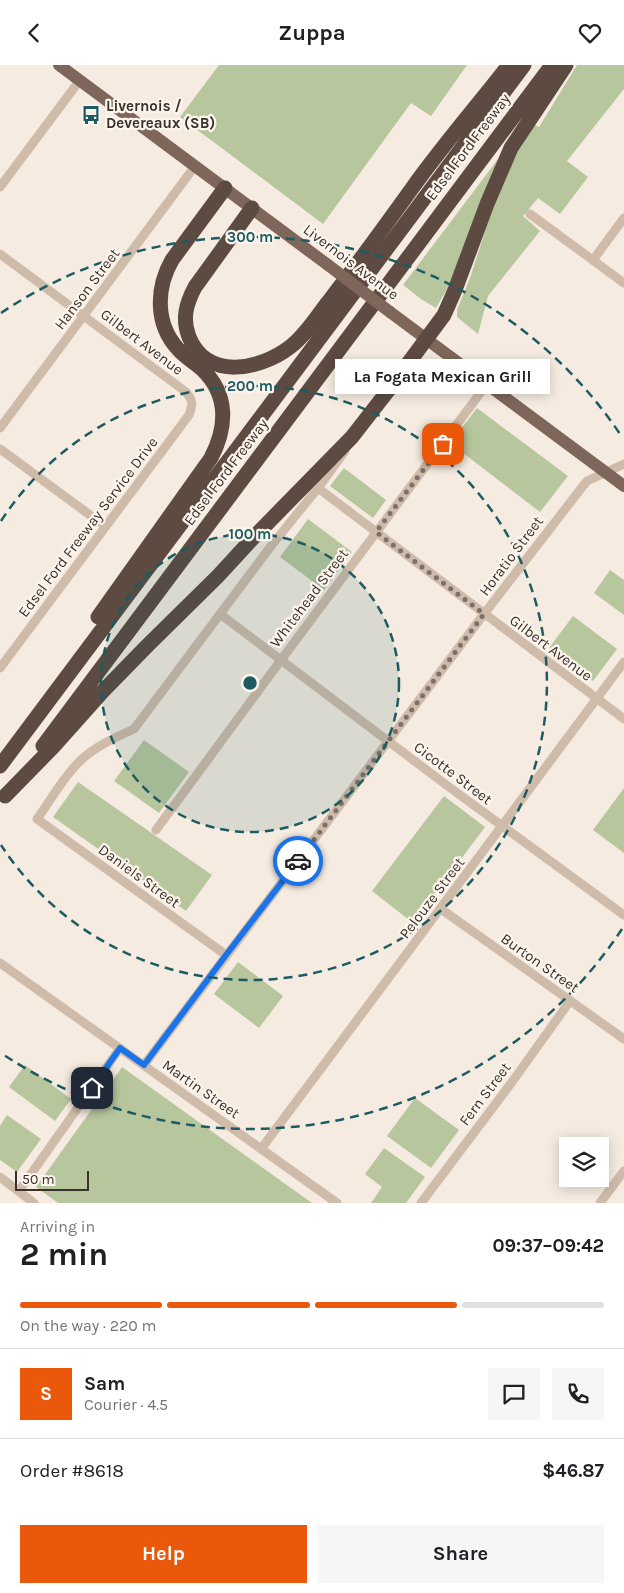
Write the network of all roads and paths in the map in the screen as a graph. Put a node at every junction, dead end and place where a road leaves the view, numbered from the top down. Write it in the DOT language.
graph roads {
  1 [pos="59,65"];
  2 [pos="509,65"];
  3 [pos="524,65"];
  4 [pos="552,65"];
  5 [pos="566,65"];
  6 [pos="80,80"];
  7 [pos="195,166"];
  8 [pos="0,187"];
  9 [pos="224,188"];
  10 [pos="252,208"];
  11 [pos="530,214"];
  12 [pos="624,218"];
  13 [pos="0,253"];
  14 [pos="593,260"];
  15 [pos="624,283"];
  16 [pos="84,316"];
  17 [pos="422,336"];
  18 [pos="487,384"];
  19 [pos="192,401"];
  20 [pos="0,428"];
  21 [pos="352,437"];
  22 [pos="0,449"];
  23 [pos="624,464"];
  24 [pos="605,472"];
  25 [pos="624,486"];
  26 [pos="318,488"];
  27 [pos="105,526"];
  28 [pos="376,532"];
  29 [pos="220,614"];
  30 [pos="484,614"];
  31 [pos="281,659"];
  32 [pos="624,663"];
  33 [pos="0,668"];
  34 [pos="53,694"];
  35 [pos="597,699"];
  36 [pos="624,719"];
  37 [pos="389,742"];
  38 [pos="0,766"];
  39 [pos="2,800"];
  40 [pos="502,827"];
  41 [pos="156,830"];
  42 [pos="441,909"];
  43 [pos="624,915"];
  44 [pos="226,955"];
  45 [pos="0,963"];
  46 [pos="570,1001"];
  47 [pos="624,1039"];
  48 [pos="120,1048"];
  49 [pos="144,1065"];
  50 [pos="262,1149"];
  51 [pos="624,1171"];
  52 [pos="0,1177"];
  53 [pos="19,1191"];
  54 [pos="34,1203"];
  55 [pos="337,1203"];
  56 [pos="421,1203"];
  57 [pos="600,1203"];
  1 -- 6 [label="main road, Livernois Avenue"];
  2 -- 10 [label="highway"];
  3 -- 34 [label="highway, Edsel Ford Freeway"];
  4 -- 39 [label="highway, Edsel Ford Freeway"];
  5 -- 17 [label="highway"];
  6 -- 7 [label="main road, Livernois Avenue"];
  6 -- 8 [label="street"];
  7 -- 9 [label="main road, Livernois Avenue"];
  7 -- 16 [label="street, Hanson Street"];
  9 -- 10 [label="main road, Livernois Avenue"];
  9 -- 34 [label="highway"];
  10 -- 17 [label="main road, Livernois Avenue, bridge"];
  11 -- 14 [label="street"];
  12 -- 14 [label="street"];
  13 -- 16 [label="street, Gilbert Avenue"];
  14 -- 15 [label="street"];
  16 -- 19 [label="street, Gilbert Avenue"];
  16 -- 20 [label="street, Hanson Street"];
  17 -- 18 [label="main road, Livernois Avenue"];
  17 -- 21 [label="highway"];
  18 -- 24 [label="main road, Livernois Avenue"];
  18 -- 28 [label="street, Whitehead Street"];
  19 -- 27 [label="street, Edsel Ford Freeway Service Drive"];
  21 -- 26 [label="street"];
  21 -- 39 [label="highway"];
  22 -- 27 [label="street"];
  23 -- 24 [label="street, Horatio Street"];
  24 -- 25 [label="main road, Livernois Avenue"];
  24 -- 30 [label="street, Horatio Street"];
  26 -- 28 [label="street, Gilbert Avenue"];
  26 -- 29 [label="street"];
  27 -- 33 [label="street, Edsel Ford Freeway Service Drive"];
  28 -- 30 [label="street, Gilbert Avenue"];
  28 -- 31 [label="street, Whitehead Street"];
  29 -- 31 [label="street, Cicotte Street"];
  29 -- 44 [label="street, Daniels Street"];
  30 -- 35 [label="street, Gilbert Avenue"];
  30 -- 37 [label="street, Horatio Street"];
  31 -- 37 [label="street, Cicotte Street"];
  31 -- 41 [label="street, Whitehead Street"];
  32 -- 35 [label="street, Pelouze Street"];
  34 -- 38 [label="highway, Edsel Ford Freeway"];
  35 -- 36 [label="street, Gilbert Avenue"];
  35 -- 40 [label="street, Pelouze Street"];
  37 -- 40 [label="street, Cicotte Street"];
  37 -- 44 [label="street, Horatio Street"];
  40 -- 42 [label="street, Pelouze Street"];
  40 -- 43 [label="street, Cicotte Street"];
  42 -- 46 [label="street, Burton Street"];
  42 -- 50 [label="street, Pelouze Street"];
  44 -- 49 [label="street, Horatio Street"];
  45 -- 48 [label="street, Martin Street"];
  46 -- 47 [label="street, Burton Street"];
  46 -- 56 [label="street, Fern Street"];
  48 -- 49 [label="street, Martin Street"];
  48 -- 53 [label="street"];
  49 -- 50 [label="street, Martin Street"];
  50 -- 55 [label="street, Martin Street"];
  51 -- 57 [label="street"];
  52 -- 53 [label="street"];
  53 -- 54 [label="street"];
}
